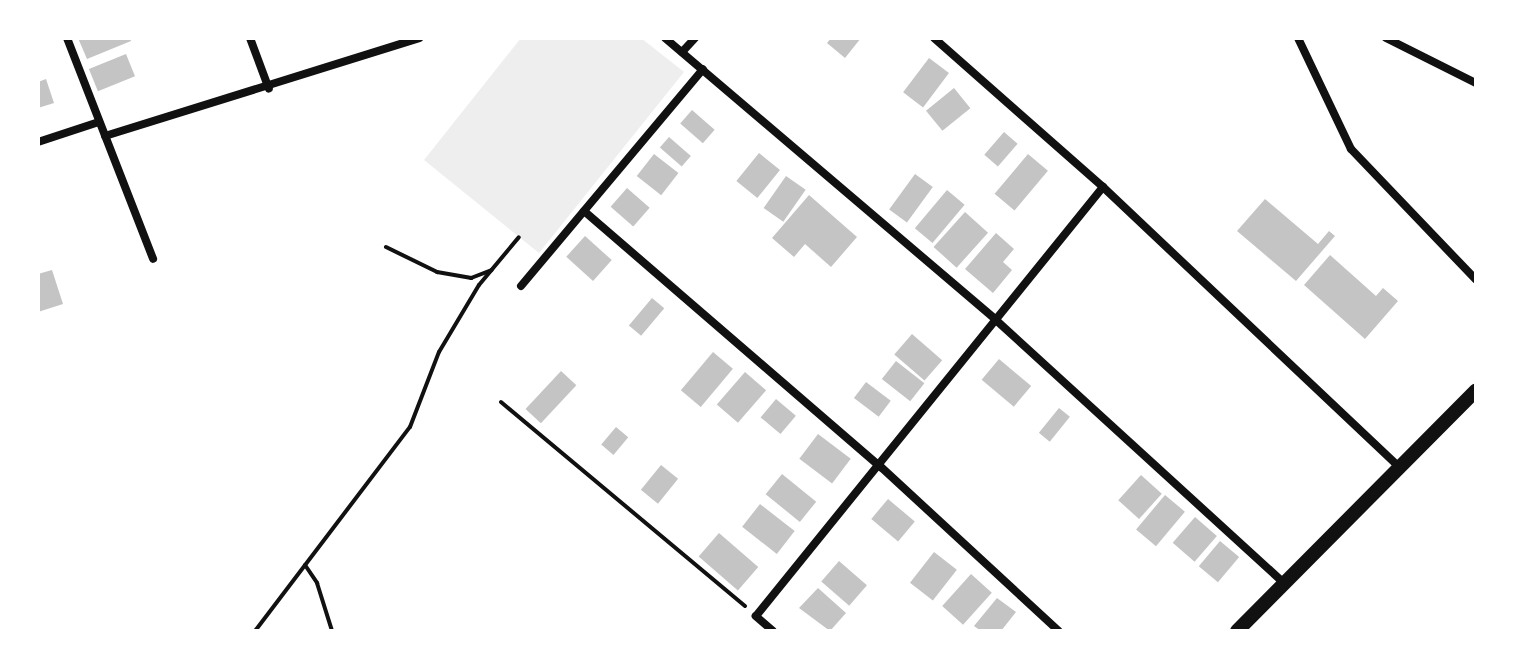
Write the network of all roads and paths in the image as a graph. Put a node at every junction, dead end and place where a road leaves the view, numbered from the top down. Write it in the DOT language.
graph roads {
  1 [pos="67,38"];
  2 [pos="250,38"];
  3 [pos="419,38"];
  4 [pos="665,38"];
  5 [pos="695,38"];
  6 [pos="934,38"];
  7 [pos="1298,38"];
  8 [pos="1386,38"];
  9 [pos="682,52"];
  10 [pos="703,69"];
  11 [pos="1476,83"];
  12 [pos="269,89"];
  13 [pos="99,122"];
  14 [pos="105,136"];
  15 [pos="38,142"];
  16 [pos="1103,187"];
  17 [pos="584,211"];
  18 [pos="519,237"];
  19 [pos="386,247"];
  20 [pos="153,259"];
  21 [pos="494,269"];
  22 [pos="1476,280"];
  23 [pos="521,286"];
  24 [pos="997,321"];
  25 [pos="1476,390"];
  26 [pos="501,402"];
  27 [pos="1398,466"];
  28 [pos="881,467"];
  29 [pos="305,565"];
  30 [pos="1283,582"];
  31 [pos="756,616"];
  32 [pos="255,631"];
  33 [pos="332,631"];
  34 [pos="773,631"];
  35 [pos="1059,631"];
  36 [pos="1237,631"];
  1 -- 13 [label="street"];
  2 -- 12 [label="street"];
  3 -- 12 [label="street"];
  4 -- 9 [label="street"];
  5 -- 9 [label="street"];
  6 -- 16 [label="street"];
  7 -- 22 [label="street"];
  8 -- 11 [label="street"];
  9 -- 10 [label="street"];
  10 -- 17 [label="street"];
  10 -- 24 [label="street"];
  12 -- 14 [label="street"];
  13 -- 14 [label="street"];
  13 -- 15 [label="street"];
  14 -- 20 [label="street"];
  16 -- 24 [label="street"];
  16 -- 27 [label="street"];
  17 -- 23 [label="street"];
  17 -- 28 [label="street"];
  18 -- 21 [label="path"];
  19 -- 21 [label="path"];
  21 -- 29 [label="path"];
  24 -- 28 [label="street"];
  24 -- 30 [label="street"];
  25 -- 27 [label="street"];
  26 -- 31 [label="path"];
  27 -- 30 [label="street"];
  28 -- 31 [label="street"];
  28 -- 35 [label="street"];
  29 -- 32 [label="path"];
  29 -- 33 [label="path"];
  30 -- 36 [label="street"];
  31 -- 34 [label="street"];
}
